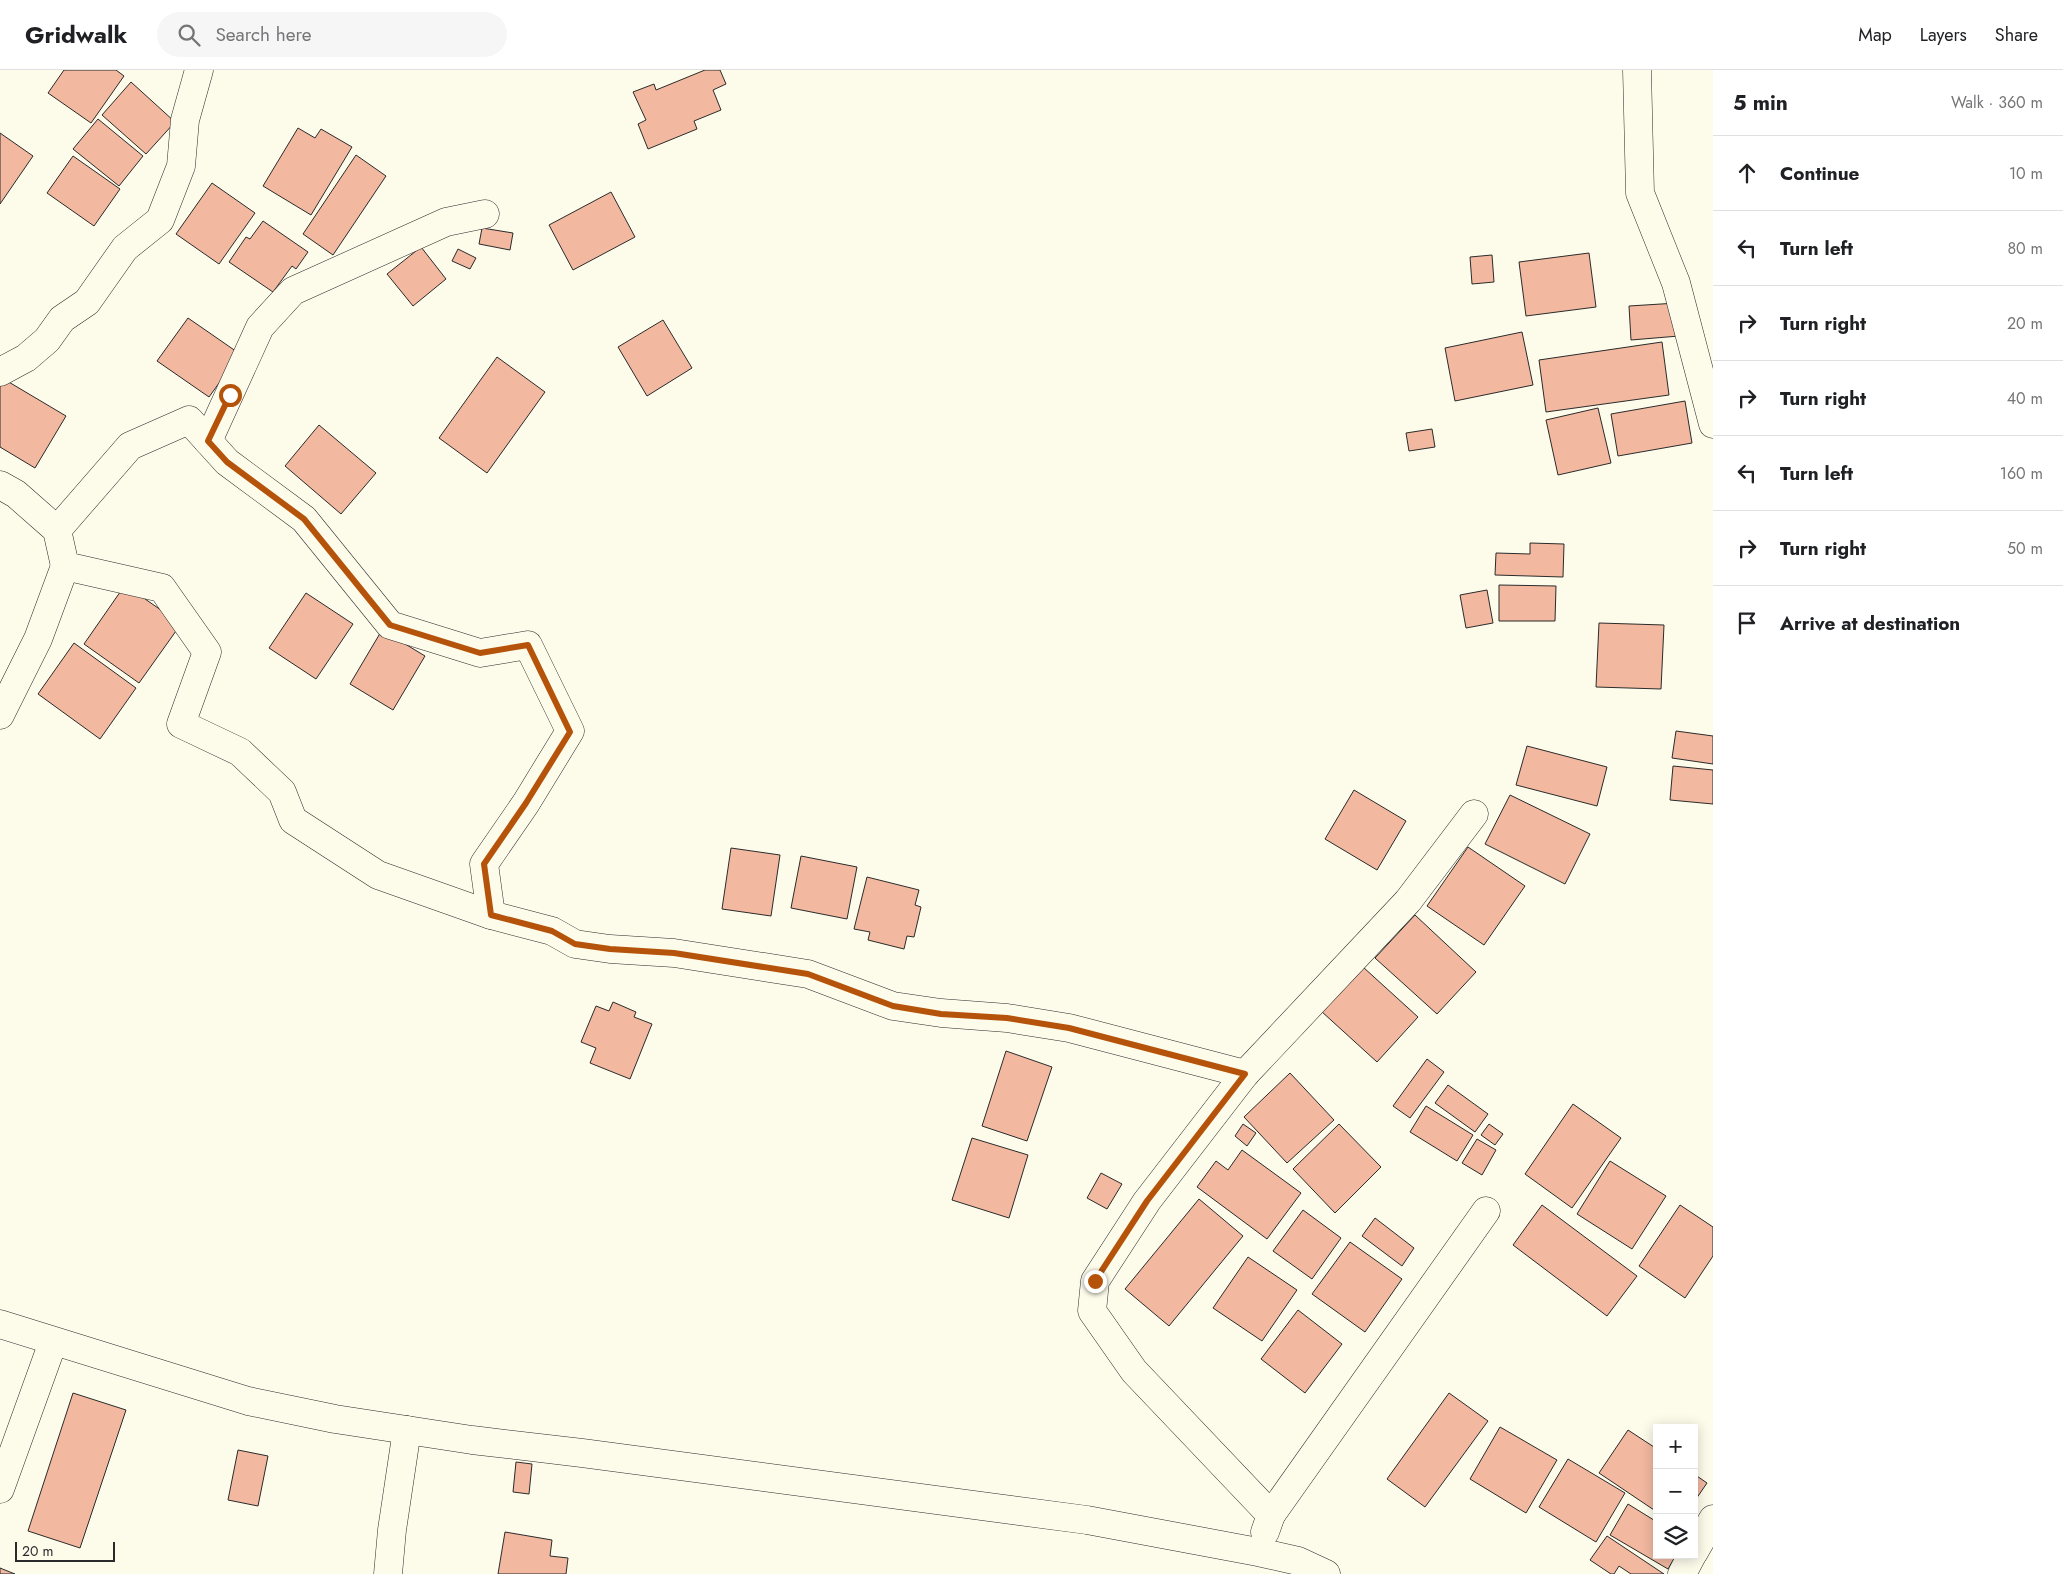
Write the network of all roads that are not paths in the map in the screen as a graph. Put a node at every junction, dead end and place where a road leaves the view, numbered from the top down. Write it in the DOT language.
graph roads {
  1 [pos="199,70"];
  2 [pos="1637,70"];
  3 [pos="485,214"];
  4 [pos="0,372"];
  5 [pos="1713,424"];
  6 [pos="208,441"];
  7 [pos="0,485"];
  8 [pos="57,530"];
  9 [pos="64,566"];
  10 [pos="0,715"];
  11 [pos="1474,814"];
  12 [pos="491,915"];
  13 [pos="1245,1074"];
  14 [pos="1486,1211"];
  15 [pos="0,1324"];
  16 [pos="53,1342"];
  17 [pos="407,1430"];
  18 [pos="0,1489"];
  19 [pos="1271,1515"];
  20 [pos="1713,1519"];
  21 [pos="1698,1545"];
  22 [pos="1258,1552"];
  23 [pos="1690,1559"];
  24 [pos="388,1574"];
  25 [pos="1326,1574"];
  26 [pos="1682,1574"];
  1 -- 4 [label="street"];
  2 -- 5 [label="street"];
  3 -- 6 [label="street"];
  6 -- 8 [label="street"];
  6 -- 12 [label="street"];
  7 -- 8 [label="street"];
  8 -- 9 [label="street"];
  9 -- 10 [label="street"];
  9 -- 12 [label="street"];
  11 -- 13 [label="street"];
  12 -- 13 [label="street"];
  13 -- 19 [label="street"];
  14 -- 19 [label="street"];
  15 -- 16 [label="street"];
  16 -- 17 [label="street"];
  16 -- 18 [label="street"];
  17 -- 22 [label="street"];
  17 -- 24 [label="street"];
  19 -- 22 [label="street"];
  20 -- 21 [label="street"];
  22 -- 25 [label="street"];
  23 -- 26 [label="street"];
}
